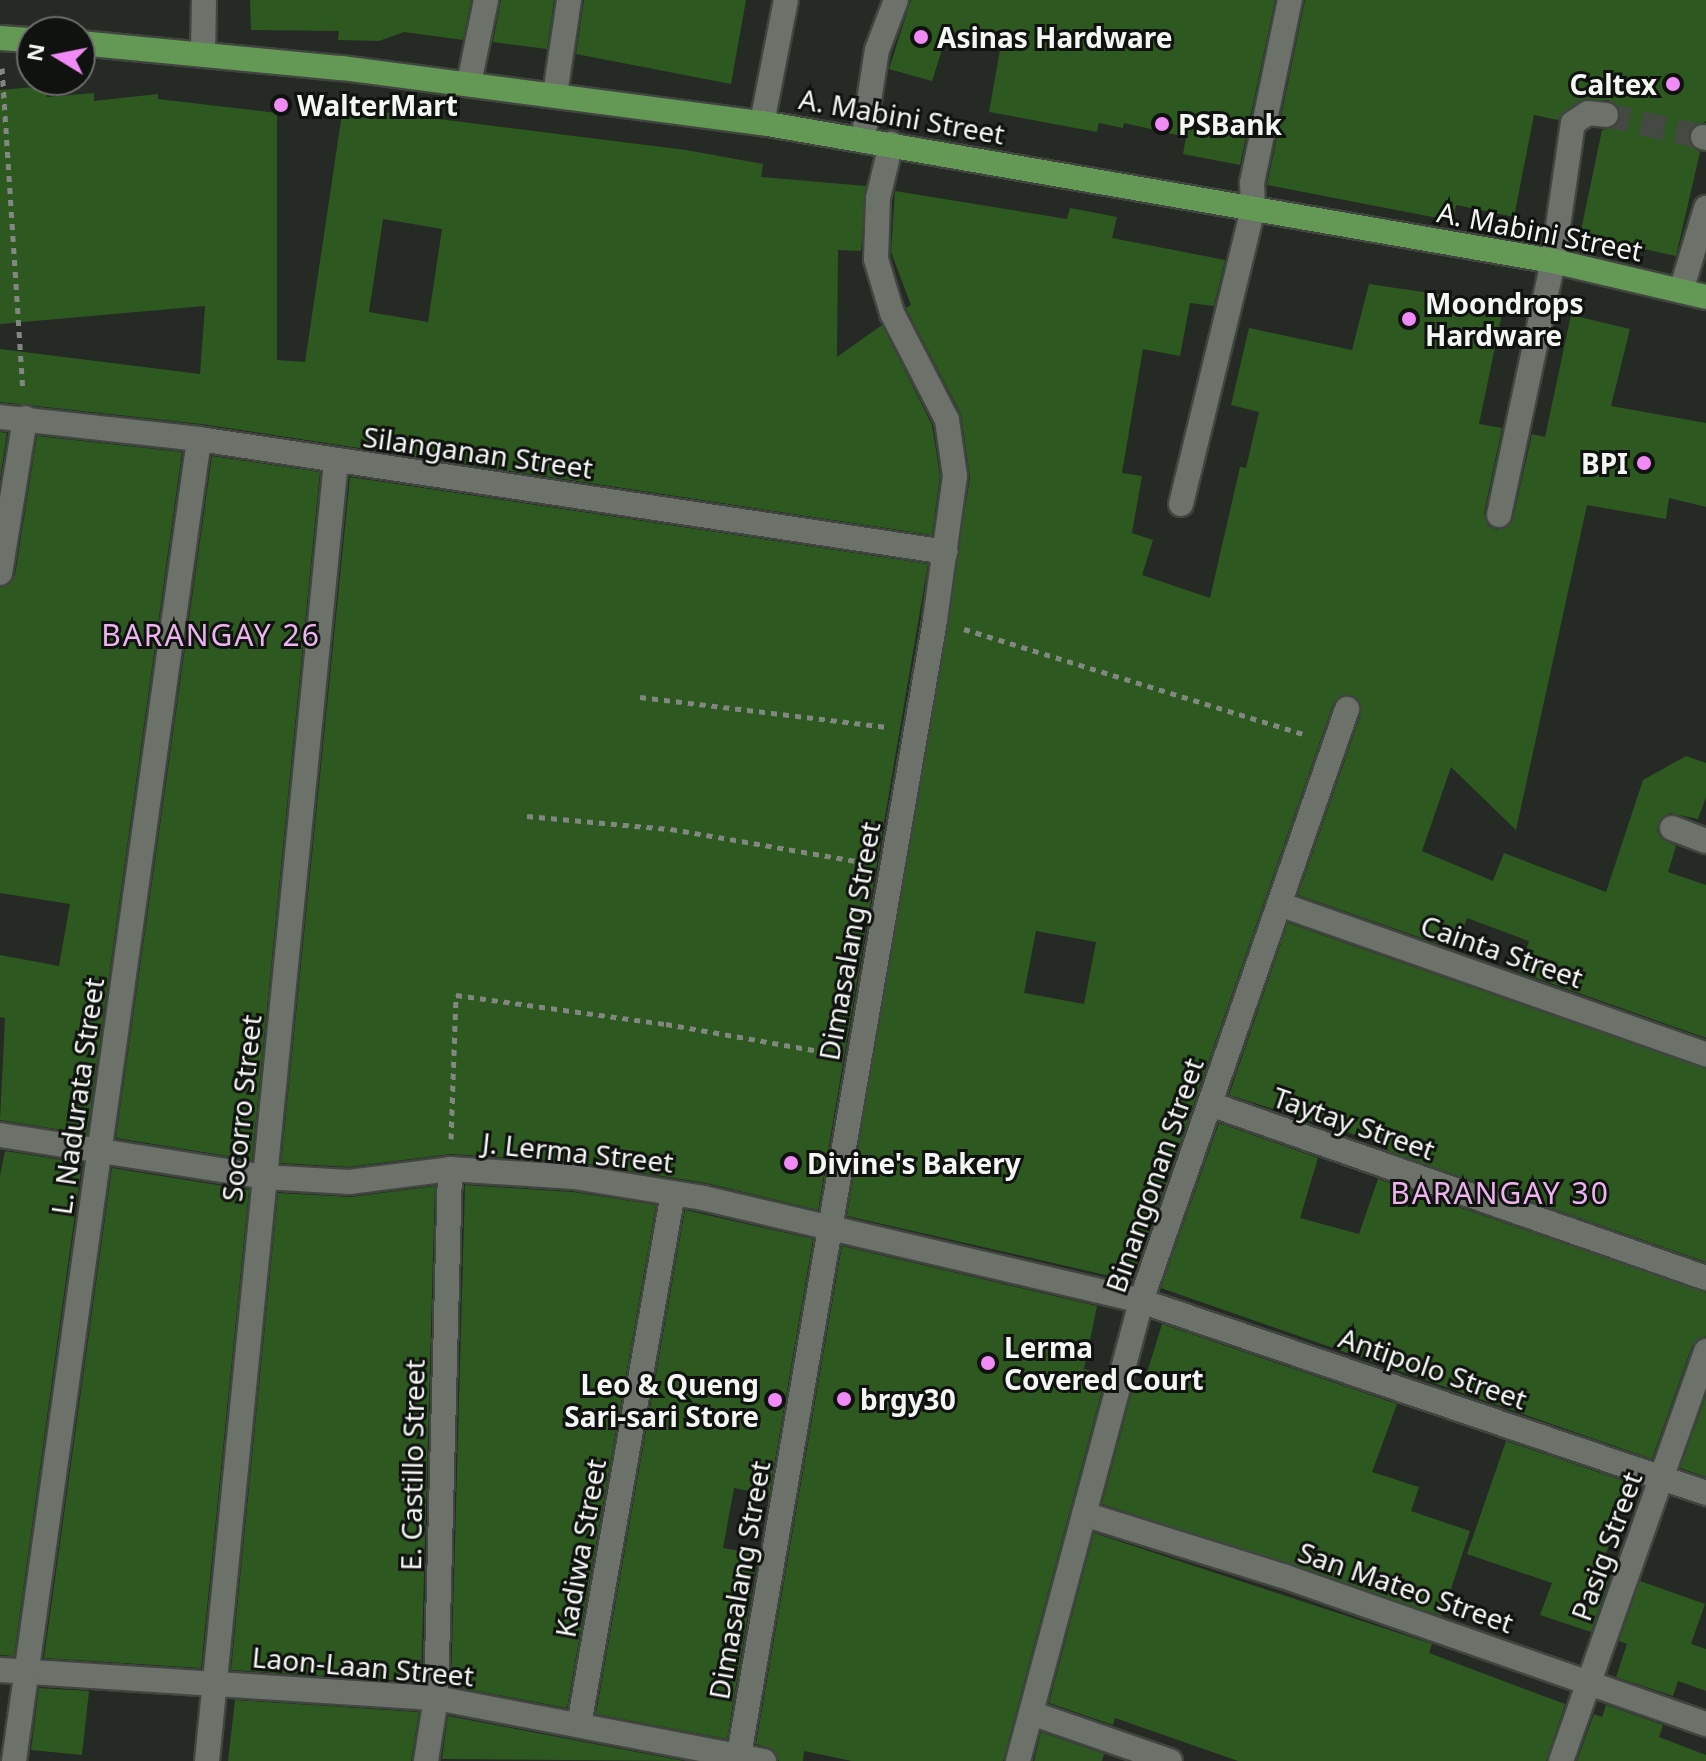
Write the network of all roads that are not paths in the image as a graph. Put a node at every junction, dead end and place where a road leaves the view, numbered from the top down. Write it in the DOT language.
graph roads {
  1 [pos="204,0"];
  2 [pos="486,0"];
  3 [pos="569,0"];
  4 [pos="786,0"];
  5 [pos="896,0"];
  6 [pos="1290,0"];
  7 [pos="96,44"];
  8 [pos="203,52"];
  9 [pos="469,83"];
  10 [pos="555,94"];
  11 [pos="1606,115"];
  12 [pos="762,123"];
  13 [pos="863,139"];
  14 [pos="891,144"];
  15 [pos="1706,208"];
  16 [pos="1253,209"];
  17 [pos="1553,261"];
  18 [pos="1681,291"];
  19 [pos="1706,297"];
  20 [pos="0,417"];
  21 [pos="25,418"];
  22 [pos="199,439"];
  23 [pos="336,461"];
  24 [pos="1181,504"];
  25 [pos="1499,515"];
  26 [pos="946,552"];
  27 [pos="0,573"];
  28 [pos="1347,709"];
  29 [pos="1672,828"];
  30 [pos="1706,841"];
  31 [pos="1279,904"];
  32 [pos="1706,1054"];
  33 [pos="1210,1104"];
  34 [pos="0,1135"];
  35 [pos="100,1151"];
  36 [pos="450,1161"];
  37 [pos="264,1177"];
  38 [pos="673,1193"];
  39 [pos="830,1227"];
  40 [pos="1706,1278"];
  41 [pos="1141,1301"];
  42 [pos="1706,1351"];
  43 [pos="1664,1477"];
  44 [pos="1706,1493"];
  45 [pos="1084,1514"];
  46 [pos="0,1670"];
  47 [pos="27,1672"];
  48 [pos="1588,1682"];
  49 [pos="215,1684"];
  50 [pos="436,1698"];
  51 [pos="1031,1713"];
  52 [pos="1706,1724"];
  53 [pos="579,1725"];
  54 [pos="739,1758"];
  55 [pos="14,1761"];
  56 [pos="207,1761"];
  57 [pos="426,1761"];
  58 [pos="764,1761"];
  59 [pos="1018,1761"];
  60 [pos="1170,1761"];
  61 [pos="1561,1761"];
  1 -- 8 [label="street"];
  2 -- 9 [label="street"];
  3 -- 10 [label="street"];
  4 -- 12 [label="street"];
  5 -- 13 [label="street"];
  6 -- 16 [label="street"];
  7 -- 8 [label="main road, A. Mabini Street"];
  8 -- 9 [label="main road, A. Mabini Street"];
  9 -- 10 [label="main road, A. Mabini Street"];
  10 -- 12 [label="main road, A. Mabini Street"];
  11 -- 17 [label="street"];
  12 -- 13 [label="main road, A. Mabini Street"];
  13 -- 14 [label="main road, A. Mabini Street"];
  14 -- 16 [label="main road, A. Mabini Street"];
  14 -- 26 [label="street, Dimasalang Street"];
  15 -- 18 [label="street"];
  16 -- 17 [label="main road, A. Mabini Street"];
  16 -- 24 [label="street"];
  17 -- 18 [label="main road, A. Mabini Street"];
  17 -- 25 [label="street"];
  18 -- 19 [label="main road, A. Mabini Street"];
  20 -- 21 [label="street, Silanganan Street"];
  21 -- 22 [label="street, Silanganan Street"];
  21 -- 27 [label="street"];
  22 -- 23 [label="street, Silanganan Street"];
  22 -- 35 [label="street, L. Nadurata Street"];
  23 -- 26 [label="street, Silanganan Street"];
  23 -- 37 [label="street, Socorro Street"];
  26 -- 39 [label="street, Dimasalang Street"];
  28 -- 31 [label="street, Binangonan Street"];
  29 -- 30 [label="street"];
  31 -- 32 [label="street, Cainta Street"];
  31 -- 33 [label="street, Binangonan Street"];
  33 -- 40 [label="street, Taytay Street"];
  33 -- 41 [label="street, Binangonan Street"];
  34 -- 35 [label="street, J. Lerma Street"];
  35 -- 37 [label="street, J. Lerma Street"];
  35 -- 47 [label="street, L. Nadurata Street"];
  36 -- 37 [label="street, J. Lerma Street"];
  36 -- 38 [label="street, J. Lerma Street"];
  36 -- 50 [label="street, E. Castillo Street"];
  37 -- 49 [label="street, Socorro Street"];
  38 -- 39 [label="street, J. Lerma Street"];
  38 -- 53 [label="street, Kadiwa Street"];
  39 -- 41 [label="street, J. Lerma Street"];
  39 -- 54 [label="street, Dimasalang Street"];
  41 -- 43 [label="street, Antipolo Street"];
  41 -- 45 [label="street, Binangonan Street"];
  42 -- 43 [label="street, Pasig Street"];
  43 -- 44 [label="street, Antipolo Street"];
  43 -- 48 [label="street, Pasig Street"];
  45 -- 48 [label="street, San Mateo Street"];
  45 -- 51 [label="street, Binangonan Street"];
  46 -- 47 [label="street, Laon-Laan Street"];
  47 -- 49 [label="street, Laon-Laan Street"];
  47 -- 55 [label="street, L. Nadurata Street"];
  48 -- 52 [label="street, San Mateo Street"];
  48 -- 61 [label="street, Pasig Street"];
  49 -- 50 [label="street, Laon-Laan Street"];
  49 -- 56 [label="street, Socorro Street"];
  50 -- 53 [label="street, Laon-Laan Street"];
  50 -- 57 [label="street, E. Castillo Street"];
  51 -- 59 [label="street, Binangonan Street"];
  51 -- 60 [label="street"];
  53 -- 54 [label="street, Laon-Laan Street"];
  54 -- 58 [label="street, Laon-Laan Street"];
}
